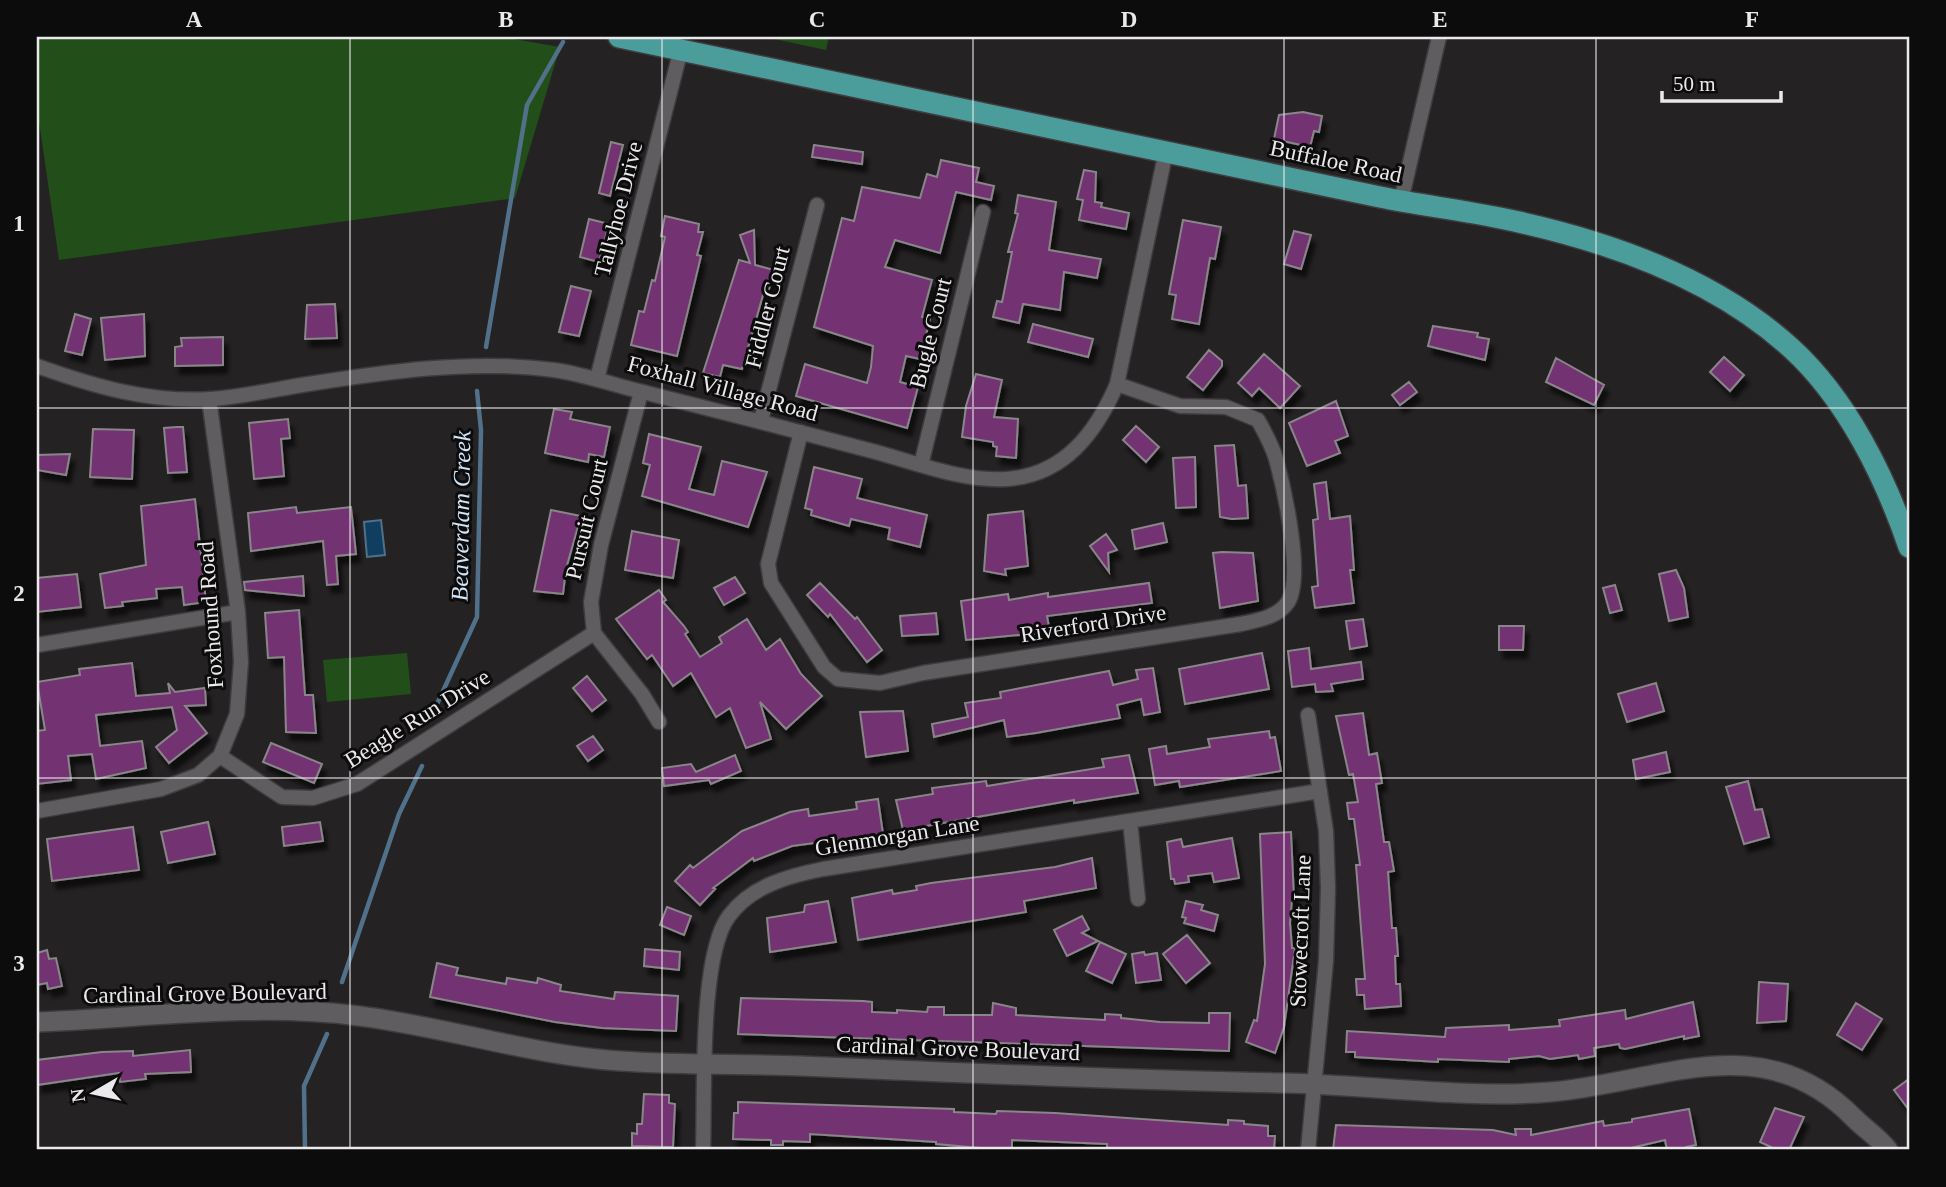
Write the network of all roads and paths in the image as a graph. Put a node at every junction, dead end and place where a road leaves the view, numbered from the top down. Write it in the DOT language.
graph roads {
  1 [pos="619,37"];
  2 [pos="1439,37"];
  3 [pos="681,50"];
  4 [pos="1166,150"];
  5 [pos="1401,201"];
  6 [pos="817,205"];
  7 [pos="983,212"];
  8 [pos="37,366"];
  9 [pos="597,379"];
  10 [pos="1118,384"];
  11 [pos="641,392"];
  12 [pos="209,399"];
  13 [pos="761,420"];
  14 [pos="801,432"];
  15 [pos="922,465"];
  16 [pos="1909,547"];
  17 [pos="238,612"];
  18 [pos="594,633"];
  19 [pos="37,645"];
  20 [pos="1308,715"];
  21 [pos="659,722"];
  22 [pos="220,755"];
  23 [pos="1320,791"];
  24 [pos="37,811"];
  25 [pos="1130,821"];
  26 [pos="1138,899"];
  27 [pos="37,1022"];
  28 [pos="706,1064"];
  29 [pos="1314,1084"];
  30 [pos="1861,1125"];
  31 [pos="703,1150"];
  32 [pos="1308,1150"];
  33 [pos="1872,1150"];
  34 [pos="1888,1150"];
  1 -- 3 [label="main road, Buffaloe Road"];
  2 -- 5 [label="street"];
  3 -- 4 [label="main road, Buffaloe Road"];
  3 -- 9 [label="street, Tallyhoe Drive"];
  4 -- 5 [label="main road, Buffaloe Road"];
  4 -- 10 [label="street, Foxhall Village Road"];
  5 -- 16 [label="main road, Buffaloe Road"];
  6 -- 13 [label="street, Fiddler Court"];
  7 -- 15 [label="street, Bugle Court"];
  8 -- 12 [label="street, Foxhall Village Road"];
  9 -- 11 [label="street, Foxhall Village Road"];
  9 -- 12 [label="street, Foxhall Village Road"];
  10 -- 14 [label="street, Riverford Drive"];
  10 -- 15 [label="street, Foxhall Village Road"];
  11 -- 13 [label="street, Foxhall Village Road"];
  11 -- 18 [label="street, Pursuit Court"];
  12 -- 17 [label="street, Foxhound Road"];
  13 -- 14 [label="street, Foxhall Village Road"];
  14 -- 15 [label="street, Foxhall Village Road"];
  17 -- 19 [label="street"];
  17 -- 22 [label="street, Foxhound Road"];
  18 -- 21 [label="street"];
  18 -- 22 [label="street, Beagle Run Drive"];
  20 -- 23 [label="street, Stowecroft Lane"];
  22 -- 24 [label="street, Foxhound Road"];
  23 -- 25 [label="street, Glenmorgan Lane"];
  23 -- 29 [label="street, Stowecroft Lane"];
  25 -- 26 [label="street"];
  25 -- 28 [label="street, Glenmorgan Lane"];
  27 -- 28 [label="street, Cardinal Grove Boulevard"];
  28 -- 29 [label="street, Cardinal Grove Boulevard"];
  28 -- 31 [label="street, Glenmorgan Lane"];
  29 -- 30 [label="street, Cardinal Grove Boulevard"];
  29 -- 32 [label="street, Stowecroft Lane"];
  30 -- 33 [label="street, Cardinal Grove Boulevard"];
  30 -- 34 [label="street, Cardinal Grove Boulevard"];
}
